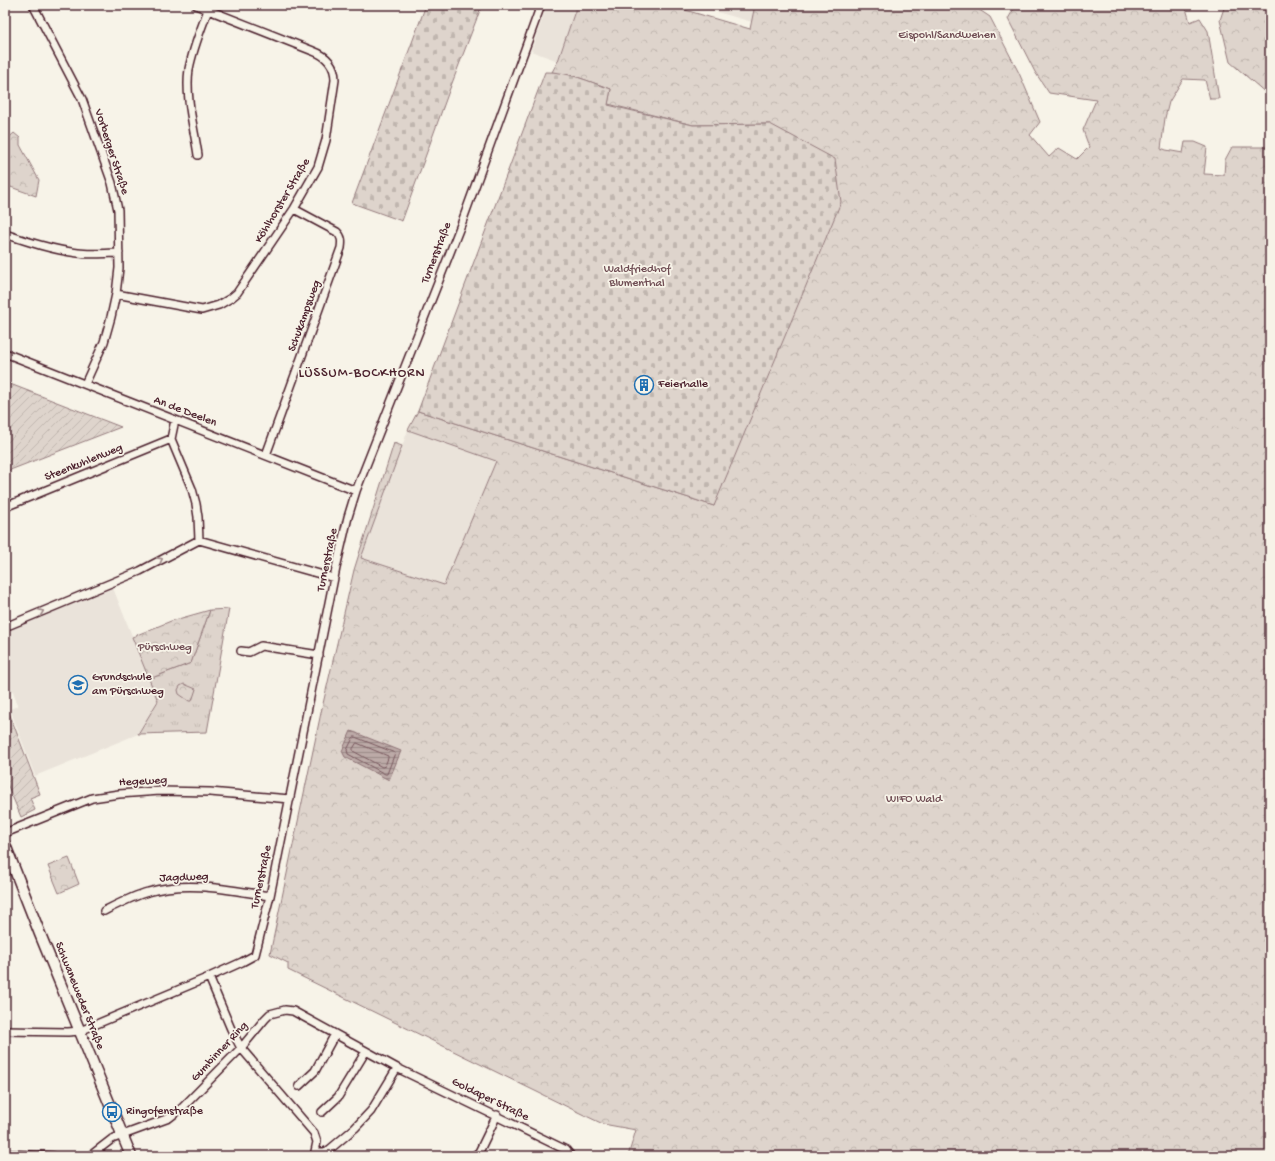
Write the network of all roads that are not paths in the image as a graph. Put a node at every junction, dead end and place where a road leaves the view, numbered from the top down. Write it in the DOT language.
graph roads {
  1 [pos="196,5"];
  2 [pos="541,5"];
  3 [pos="35,6"];
  4 [pos="208,10"];
  5 [pos="198,155"];
  6 [pos="294,209"];
  7 [pos="5,234"];
  8 [pos="119,253"];
  9 [pos="116,294"];
  10 [pos="5,353"];
  11 [pos="85,384"];
  12 [pos="175,420"];
  13 [pos="171,439"];
  14 [pos="266,455"];
  15 [pos="356,491"];
  16 [pos="5,507"];
  17 [pos="199,540"];
  18 [pos="334,578"];
  19 [pos="5,627"];
  20 [pos="241,651"];
  21 [pos="320,655"];
  22 [pos="290,799"];
  23 [pos="5,833"];
  24 [pos="5,845"];
  25 [pos="270,896"];
  26 [pos="104,911"];
  27 [pos="209,977"];
  28 [pos="5,1031"];
  29 [pos="80,1031"];
  30 [pos="335,1034"];
  31 [pos="241,1048"];
  32 [pos="366,1051"];
  33 [pos="397,1068"];
  34 [pos="299,1086"];
  35 [pos="322,1112"];
  36 [pos="497,1115"];
  37 [pos="122,1135"];
  38 [pos="5,1154"];
  39 [pos="314,1154"];
  40 [pos="53,1156"];
  41 [pos="90,1156"];
  42 [pos="131,1156"];
  43 [pos="474,1156"];
  44 [pos="571,1156"];
  1 -- 4 [label="street, Köhlhorster Straße"];
  2 -- 15 [label="street, Turnerstraße"];
  3 -- 8 [label="street, Vorberger Straße"];
  4 -- 5 [label="street"];
  4 -- 6 [label="street, Köhlhorster Straße"];
  6 -- 9 [label="street, Köhlhorster Straße"];
  6 -- 14 [label="street, Schukampsweg"];
  7 -- 8 [label="street"];
  8 -- 9 [label="street, Vorberger Straße"];
  9 -- 11 [label="street, Vorberger Straße"];
  10 -- 11 [label="street, An de Deelen"];
  11 -- 12 [label="street, An de Deelen"];
  12 -- 13 [label="street"];
  12 -- 14 [label="street, An de Deelen"];
  13 -- 16 [label="street, Steenkuhlenweg"];
  13 -- 17 [label="street"];
  14 -- 15 [label="street, An de Deelen"];
  15 -- 18 [label="street, Turnerstraße"];
  17 -- 18 [label="street"];
  19 -- 17 [label="street, one-way"];
  18 -- 21 [label="street, Turnerstraße"];
  20 -- 21 [label="street"];
  21 -- 22 [label="street, Turnerstraße"];
  22 -- 23 [label="street, Hegeweg"];
  22 -- 25 [label="street, Turnerstraße"];
  24 -- 29 [label="main road, Schwaneweder Straße"];
  25 -- 26 [label="street, Jagdweg"];
  25 -- 27 [label="street, Turnerstraße"];
  27 -- 29 [label="street, Turnerstraße"];
  27 -- 31 [label="street"];
  28 -- 29 [label="street"];
  29 -- 37 [label="main road, Schwaneweder Straße"];
  30 -- 31 [label="street, Gumbinner Ring"];
  30 -- 32 [label="street, Gumbinner Ring"];
  30 -- 34 [label="street"];
  31 -- 37 [label="street, Gumbinner Ring"];
  31 -- 39 [label="street"];
  32 -- 33 [label="street, Gumbinner Ring"];
  32 -- 35 [label="street"];
  33 -- 36 [label="street, Goldaper Straße"];
  33 -- 39 [label="street"];
  36 -- 43 [label="street"];
  36 -- 44 [label="street, Goldaper Straße"];
  37 -- 41 [label="street"];
  37 -- 42 [label="main road, Schwaneweder Straße"];
  38 -- 40 [label="street"];
}
